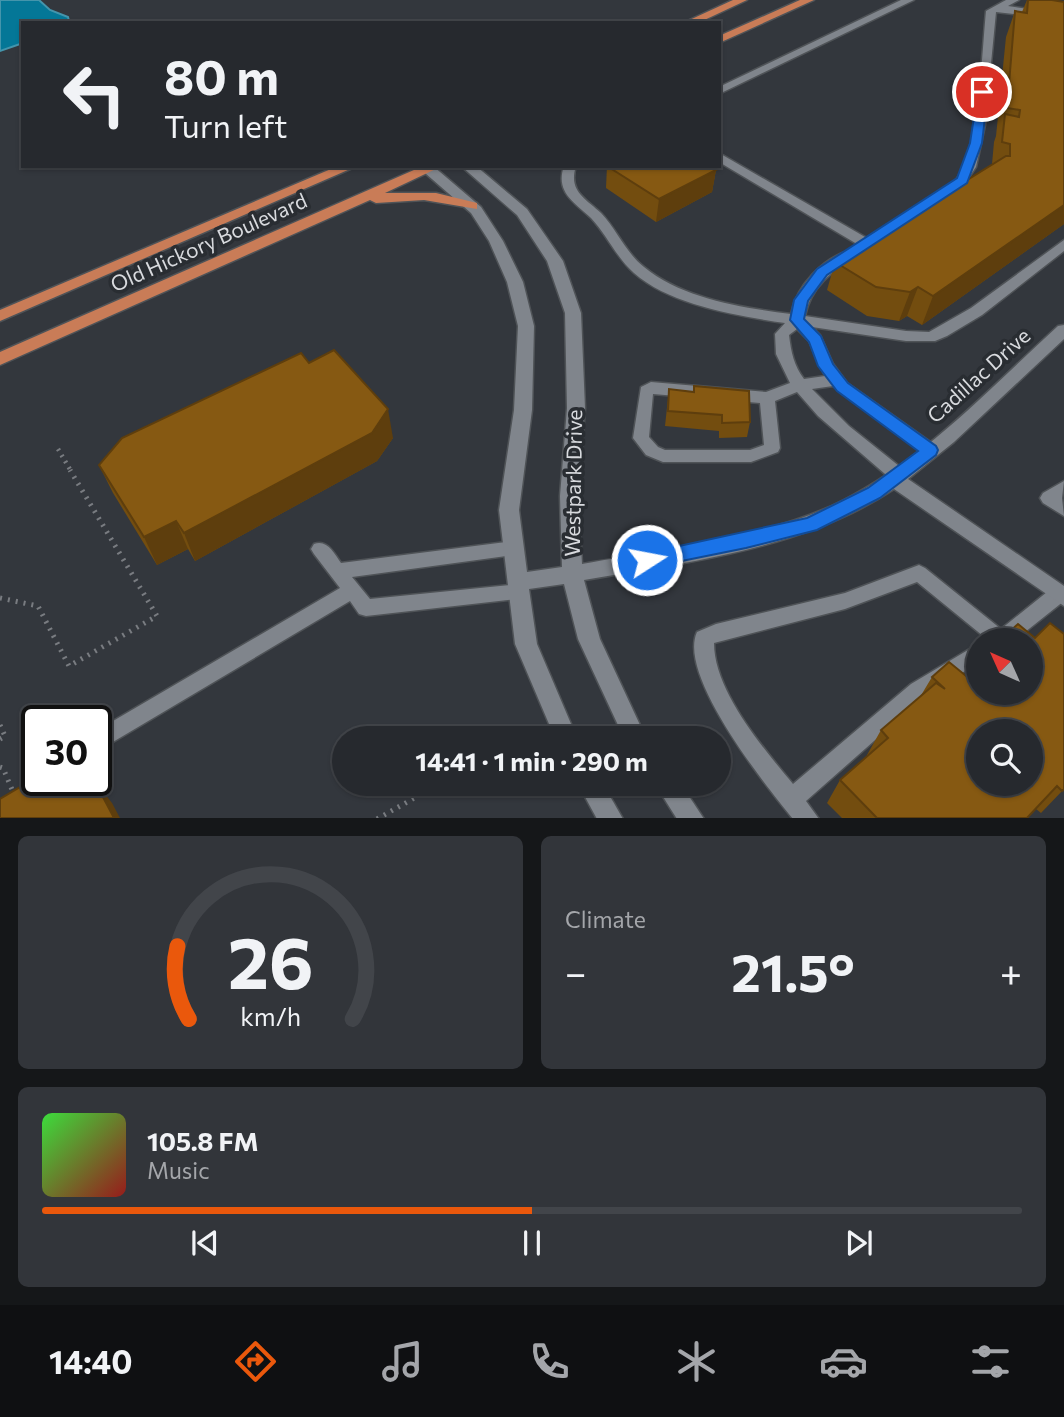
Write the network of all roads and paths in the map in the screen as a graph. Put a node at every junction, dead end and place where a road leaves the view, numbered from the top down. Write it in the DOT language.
graph roads {
  1 [pos="742,0"];
  2 [pos="809,0"];
  3 [pos="909,0"];
  4 [pos="1014,0"];
  5 [pos="998,8"];
  6 [pos="1064,17"];
  7 [pos="693,21"];
  8 [pos="721,39"];
  9 [pos="721,90"];
  10 [pos="721,159"];
  11 [pos="345,168"];
  12 [pos="427,168"];
  13 [pos="430,168"];
  14 [pos="470,168"];
  15 [pos="569,168"];
  16 [pos="351,203"];
  17 [pos="472,206"];
  18 [pos="920,210"];
  19 [pos="1064,244"];
  20 [pos="0,316"];
  21 [pos="797,320"];
  22 [pos="1064,330"];
  23 [pos="0,359"];
  24 [pos="836,380"];
  25 [pos="798,386"];
  26 [pos="767,398"];
  27 [pos="58,449"];
  28 [pos="930,450"];
  29 [pos="896,477"];
  30 [pos="1064,488"];
  31 [pos="1064,509"];
  32 [pos="514,548"];
  33 [pos="320,549"];
  34 [pos="337,571"];
  35 [pos="572,575"];
  36 [pos="519,587"];
  37 [pos="352,590"];
  38 [pos="1062,595"];
  39 [pos="0,598"];
  40 [pos="986,628"];
  41 [pos="1017,628"];
  42 [pos="966,660"];
  43 [pos="0,724"];
  44 [pos="561,726"];
  45 [pos="629,726"];
  46 [pos="112,732"];
  47 [pos="0,739"];
  48 [pos="1,766"];
  49 [pos="13,792"];
  50 [pos="417,796"];
  51 [pos="597,796"];
  52 [pos="676,796"];
  53 [pos="791,800"];
  54 [pos="377,818"];
  55 [pos="611,818"];
  56 [pos="692,818"];
  57 [pos="808,818"];
  1 -- 7 [label="main road"];
  2 -- 8 [label="main road"];
  3 -- 9 [label="lane"];
  4 -- 5 [label="lane"];
  5 -- 6 [label="lane"];
  5 -- 18 [label="lane"];
  10 -- 21 [label="lane"];
  11 -- 20 [label="main road, Old Hickory Boulevard"];
  12 -- 16 [label="main road, Old Hickory Boulevard"];
  13 -- 17 [label="street"];
  14 -- 35 [label="street, Westpark Drive"];
  15 -- 21 [label="lane"];
  16 -- 17 [label="main road"];
  16 -- 23 [label="main road, Old Hickory Boulevard"];
  17 -- 32 [label="street"];
  19 -- 21 [label="lane"];
  21 -- 24 [label="lane"];
  21 -- 25 [label="lane"];
  22 -- 28 [label="street, Cadillac Drive"];
  24 -- 25 [label="lane"];
  24 -- 28 [label="lane"];
  25 -- 26 [label="lane"];
  25 -- 29 [label="lane"];
  26 -- 26 [label="lane"];
  27 -- 39 [label="path"];
  28 -- 29 [label="street, Cadillac Drive"];
  29 -- 35 [label="street, Cadillac Drive"];
  29 -- 38 [label="street"];
  30 -- 31 [label="lane"];
  32 -- 34 [label="lane"];
  32 -- 36 [label="street"];
  33 -- 34 [label="lane"];
  34 -- 37 [label="lane"];
  35 -- 36 [label="street, Cadillac Drive"];
  35 -- 45 [label="street, Westpark Drive"];
  36 -- 37 [label="lane"];
  36 -- 44 [label="street"];
  37 -- 46 [label="lane"];
  38 -- 41 [label="lane"];
  40 -- 53 [label="lane"];
  42 -- 53 [label="lane"];
  43 -- 47 [label="path"];
  48 -- 49 [label="path"];
  50 -- 54 [label="path"];
  51 -- 55 [label="street"];
  52 -- 56 [label="street"];
  53 -- 57 [label="lane"];
}
